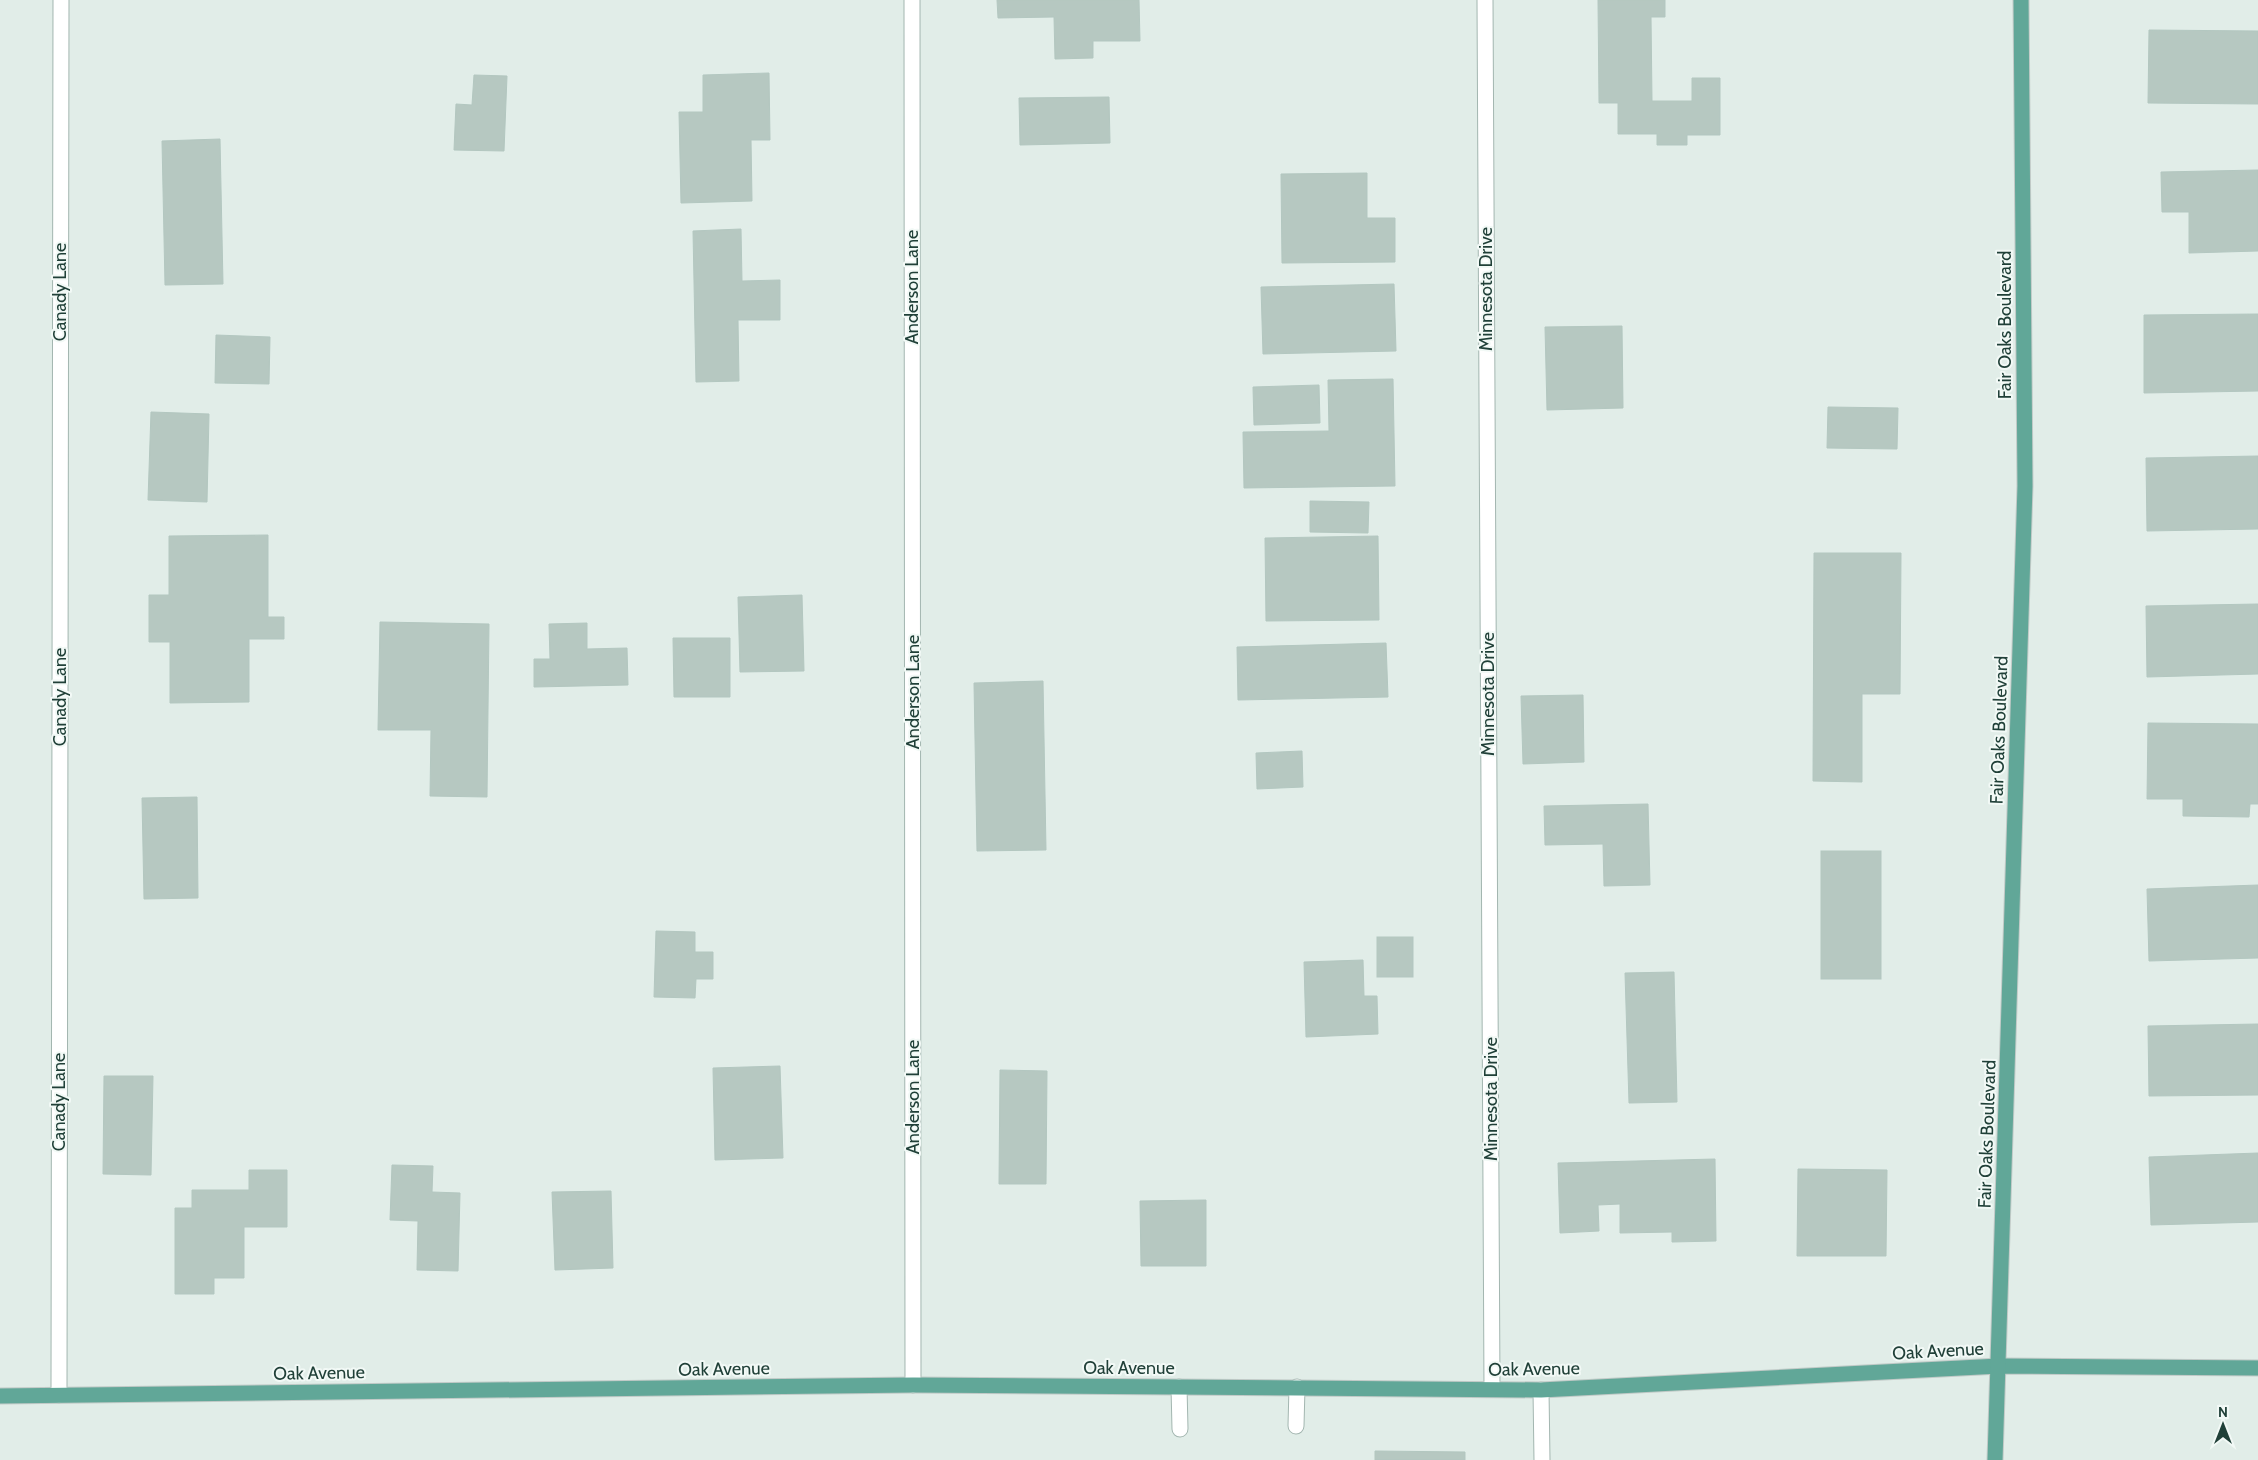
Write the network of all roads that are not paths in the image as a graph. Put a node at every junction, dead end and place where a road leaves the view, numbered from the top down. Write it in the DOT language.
graph roads {
  1 [pos="61,0"];
  2 [pos="912,0"];
  3 [pos="1485,0"];
  4 [pos="2021,0"];
  5 [pos="1998,1366"];
  6 [pos="2258,1368"];
  7 [pos="913,1385"];
  8 [pos="1179,1387"];
  9 [pos="1297,1387"];
  10 [pos="1492,1389"];
  11 [pos="1541,1390"];
  12 [pos="59,1395"];
  13 [pos="0,1396"];
  14 [pos="1296,1426"];
  15 [pos="1180,1429"];
  16 [pos="1542,1460"];
  17 [pos="1995,1460"];
  1 -- 12 [label="street, Canady Lane"];
  2 -- 7 [label="street, Anderson Lane"];
  3 -- 10 [label="street, Minnesota Drive"];
  4 -- 5 [label="main road, Fair Oaks Boulevard"];
  5 -- 6 [label="main road, Oak Avenue"];
  5 -- 11 [label="main road, Oak Avenue"];
  5 -- 17 [label="main road, Fair Oaks Boulevard"];
  7 -- 8 [label="main road, Oak Avenue"];
  7 -- 12 [label="main road, Oak Avenue"];
  8 -- 9 [label="main road, Oak Avenue"];
  8 -- 15 [label="street"];
  9 -- 10 [label="main road, Oak Avenue"];
  9 -- 14 [label="street"];
  10 -- 11 [label="main road, Oak Avenue"];
  11 -- 16 [label="street"];
  12 -- 13 [label="main road, Oak Avenue"];
}
